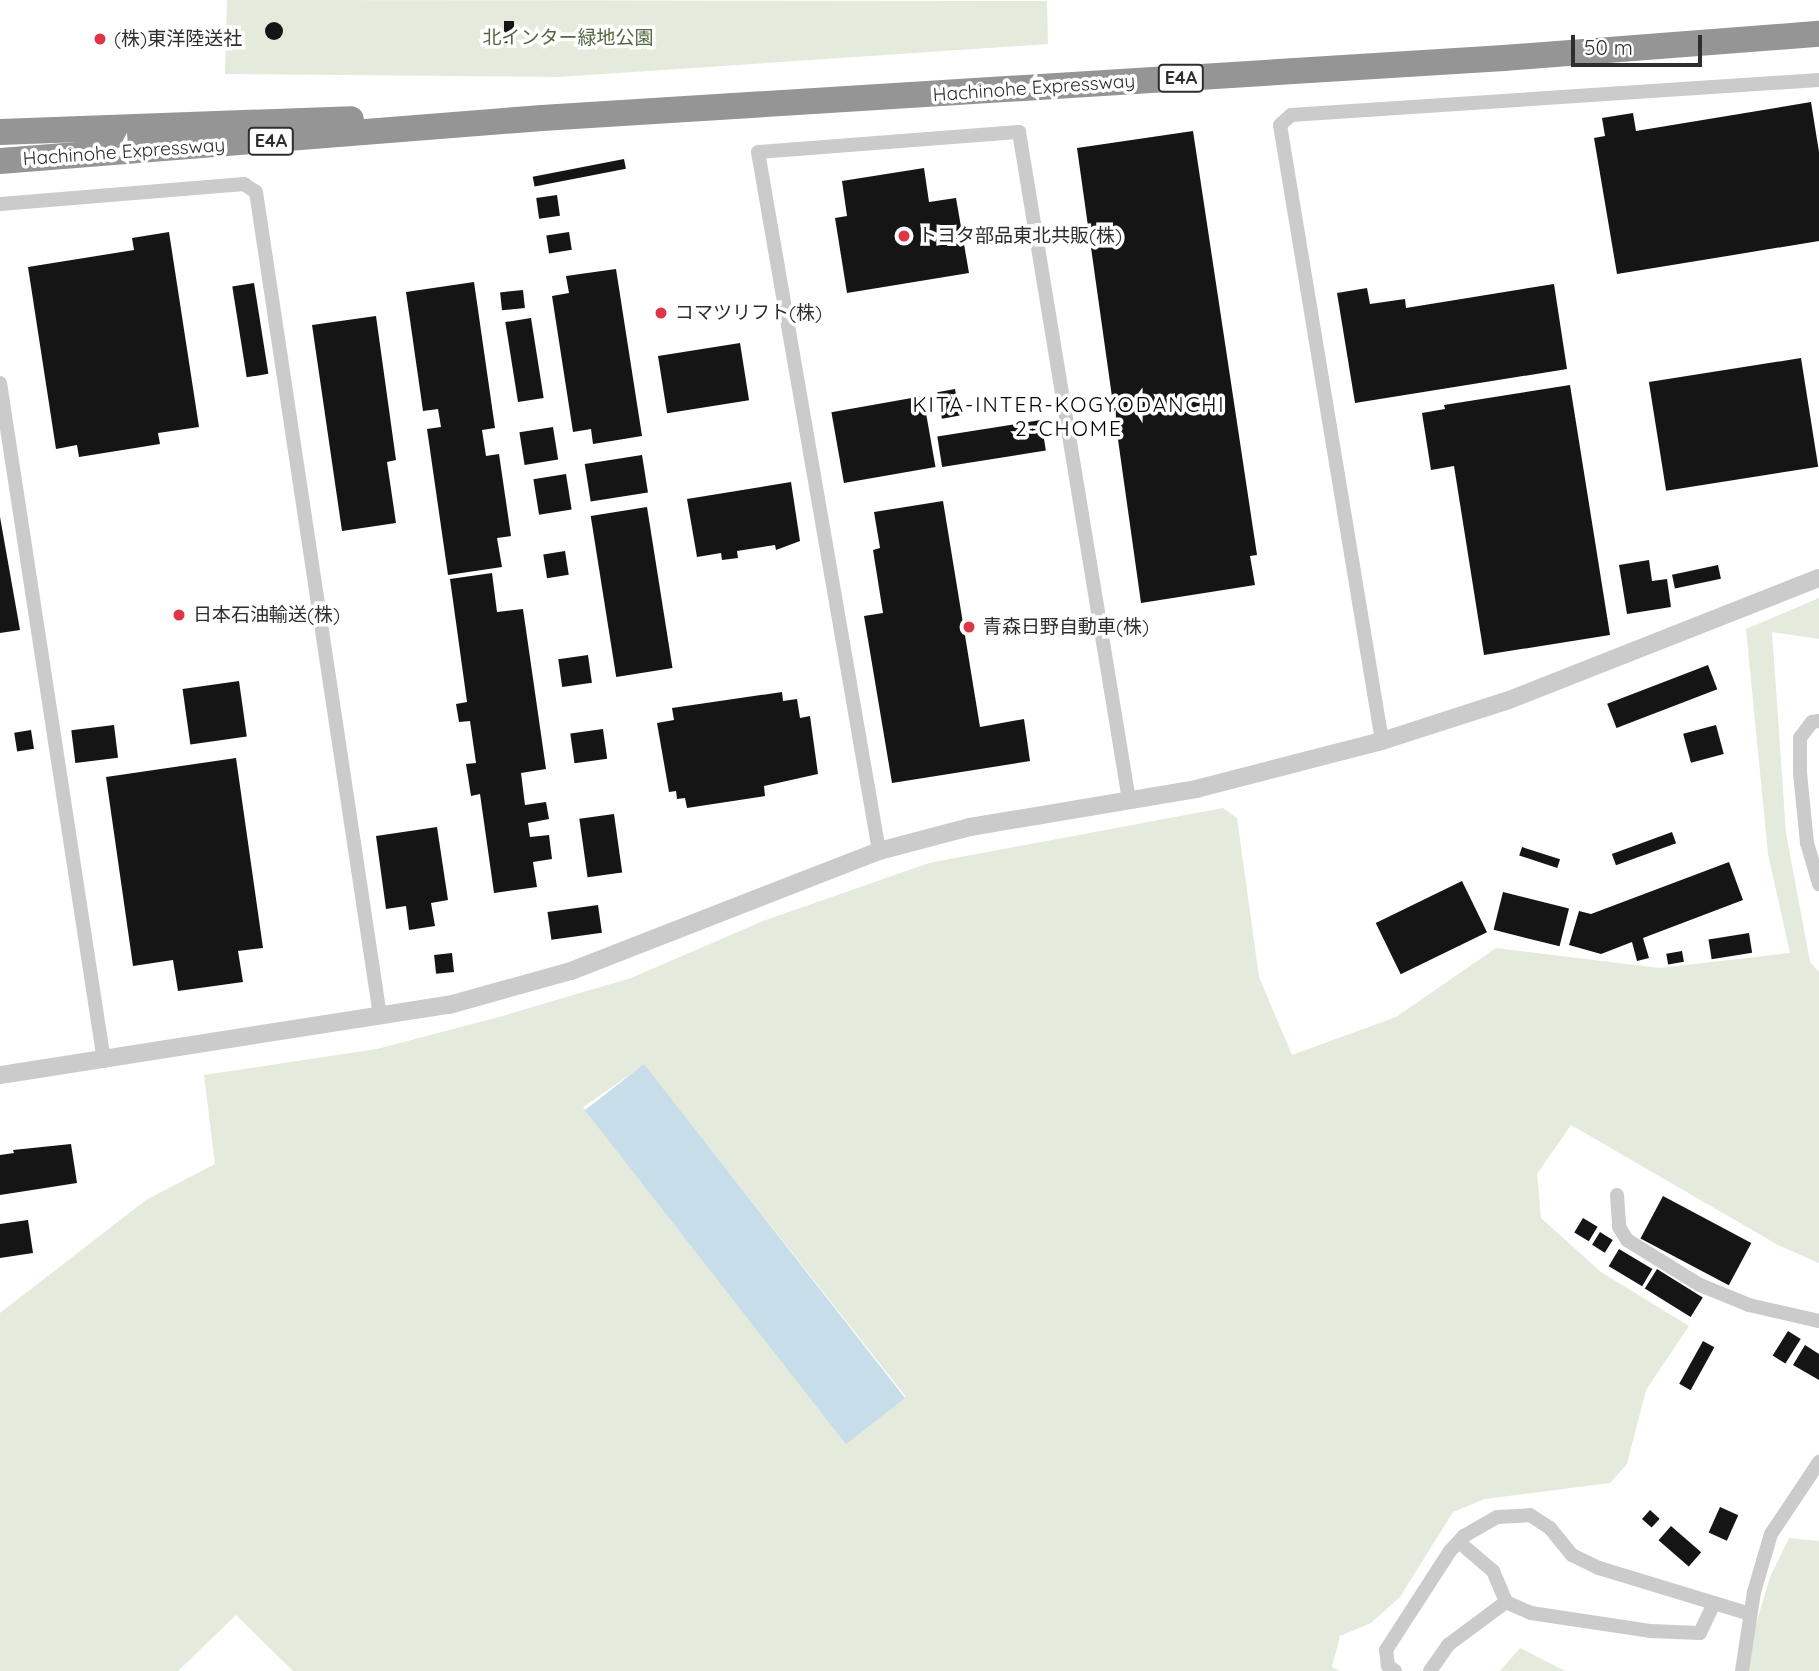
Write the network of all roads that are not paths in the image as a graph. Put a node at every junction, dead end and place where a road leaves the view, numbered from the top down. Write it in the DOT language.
graph roads {
  1 [pos="1819,34"];
  2 [pos="1819,80"];
  3 [pos="542,118"];
  4 [pos="0,132"];
  5 [pos="0,161"];
  6 [pos="0,204"];
  7 [pos="0,383"];
  8 [pos="1819,578"];
  9 [pos="1819,722"];
  10 [pos="1382,741"];
  11 [pos="1129,800"];
  12 [pos="879,851"];
  13 [pos="1819,884"];
  14 [pos="380,1016"];
  15 [pos="104,1061"];
  16 [pos="0,1075"];
  17 [pos="1617,1195"];
  18 [pos="1819,1321"];
  19 [pos="1819,1462"];
  20 [pos="1459,1542"];
  21 [pos="1506,1602"];
  22 [pos="1714,1603"];
  23 [pos="1750,1614"];
  24 [pos="1395,1671"];
  25 [pos="1430,1671"];
  26 [pos="1742,1671"];
  1 -- 3 [label="highway, Hachinohe Expressway / E4A"];
  2 -- 10 [label="street"];
  3 -- 4 [label="highway, Hachinohe Expressway / E4A"];
  3 -- 5 [label="highway, Hachinohe Expressway / E4A"];
  6 -- 14 [label="street"];
  7 -- 15 [label="street"];
  8 -- 10 [label="street"];
  9 -- 13 [label="street"];
  10 -- 11 [label="street"];
  11 -- 12 [label="street"];
  11 -- 12 [label="street"];
  12 -- 14 [label="street"];
  14 -- 15 [label="street"];
  15 -- 16 [label="street"];
  17 -- 18 [label="street"];
  19 -- 23 [label="street"];
  20 -- 21 [label="street"];
  20 -- 22 [label="street"];
  20 -- 24 [label="street"];
  21 -- 22 [label="street"];
  21 -- 25 [label="street"];
  22 -- 23 [label="street"];
  23 -- 26 [label="street"];
}
